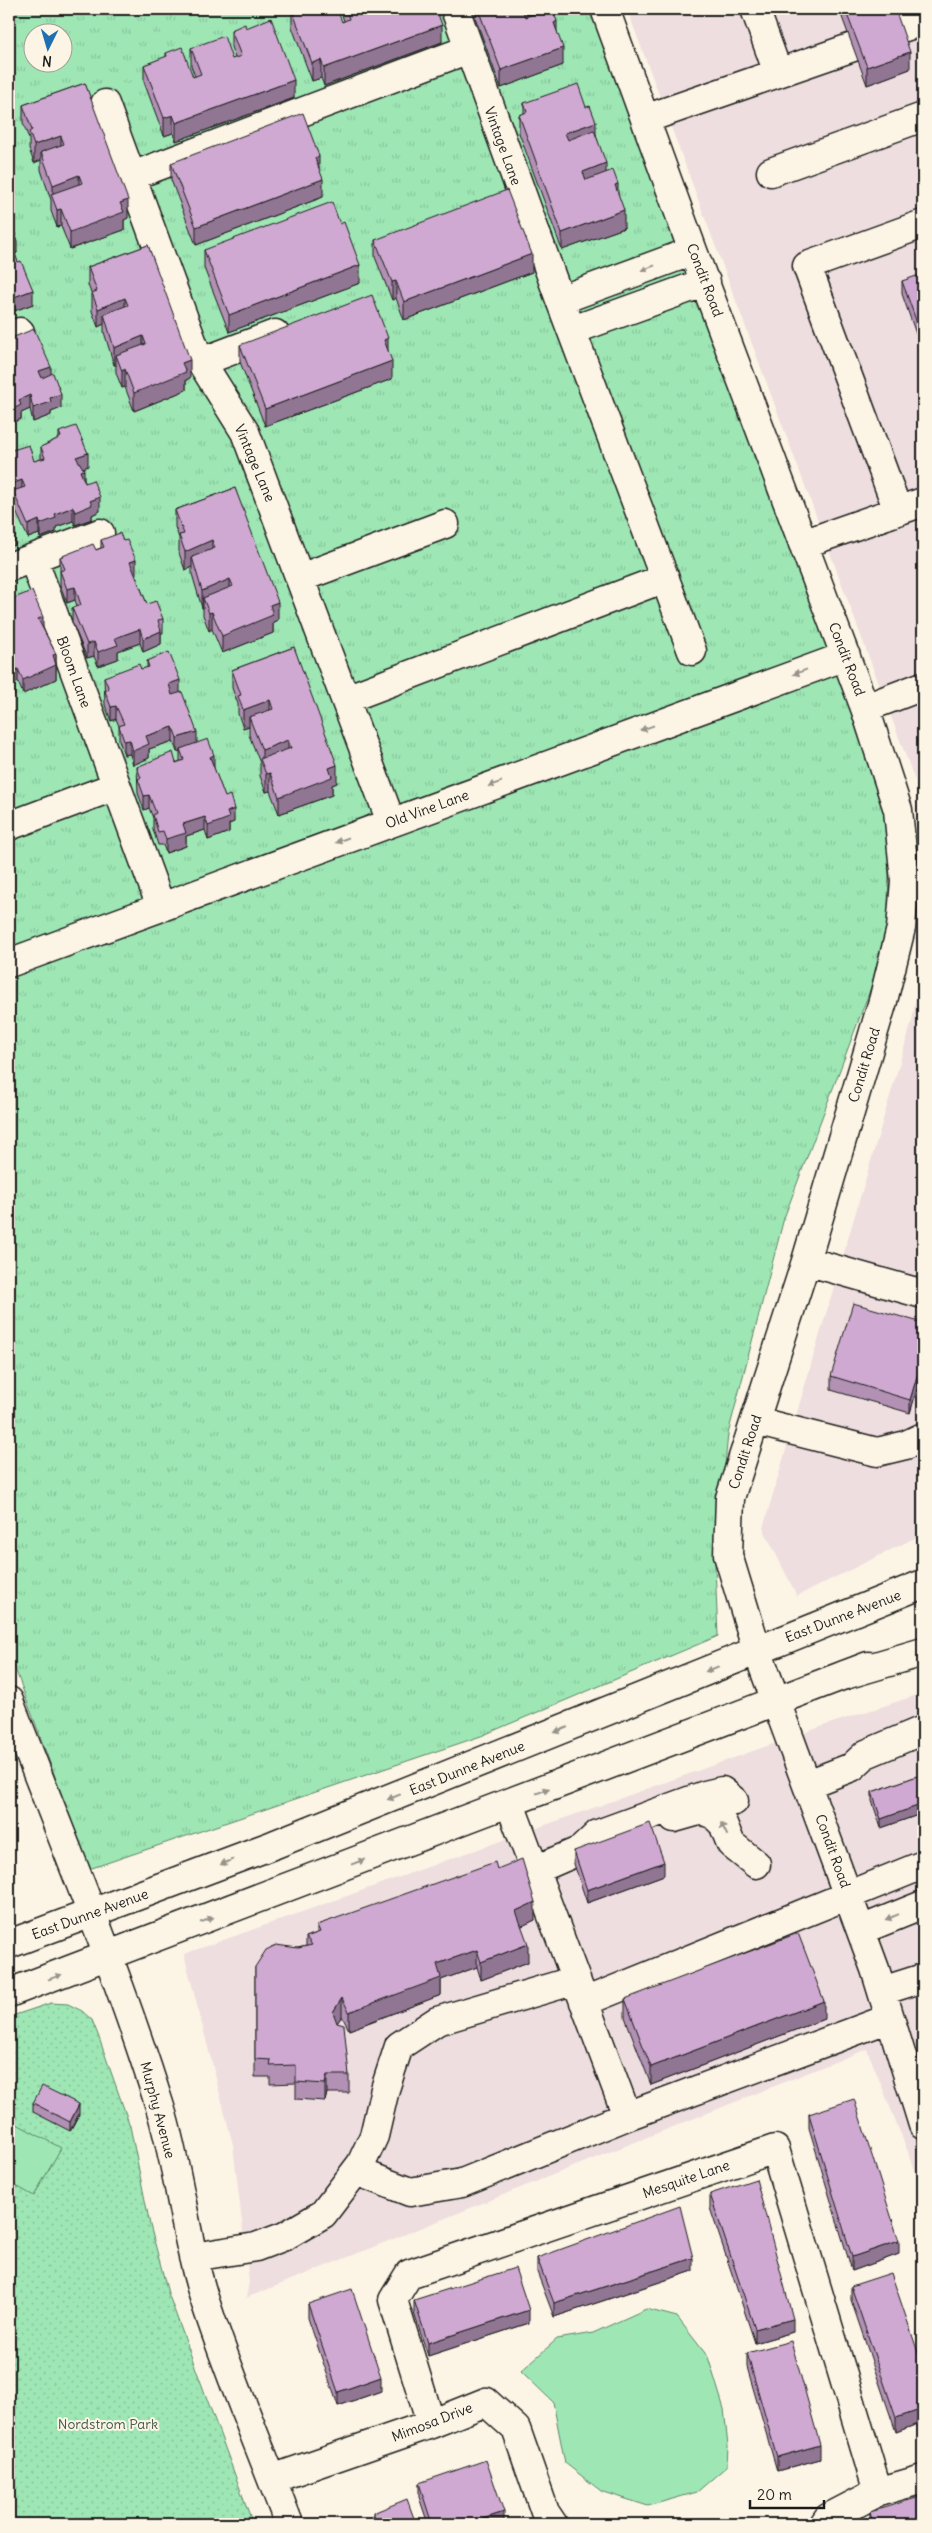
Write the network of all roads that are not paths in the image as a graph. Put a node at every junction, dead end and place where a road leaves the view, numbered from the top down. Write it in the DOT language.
graph roads {
  1 [pos="455,9"];
  2 [pos="605,9"];
  3 [pos="755,9"];
  4 [pos="923,21"];
  5 [pos="896,30"];
  6 [pos="853,47"];
  7 [pos="469,49"];
  8 [pos="778,73"];
  9 [pos="105,104"];
  10 [pos="923,117"];
  11 [pos="644,119"];
  12 [pos="771,172"];
  13 [pos="132,176"];
  14 [pos="923,224"];
  15 [pos="693,251"];
  16 [pos="706,282"];
  17 [pos="560,300"];
  18 [pos="299,325"];
  19 [pos="573,330"];
  20 [pos="201,362"];
  21 [pos="923,502"];
  22 [pos="898,511"];
  23 [pos="445,524"];
  24 [pos="100,533"];
  25 [pos="803,544"];
  26 [pos="21,563"];
  27 [pos="300,578"];
  28 [pos="666,578"];
  29 [pos="692,651"];
  30 [pos="846,656"];
  31 [pos="923,686"];
  32 [pos="346,699"];
  33 [pos="865,708"];
  34 [pos="116,786"];
  35 [pos="391,822"];
  36 [pos="9,826"];
  37 [pos="162,907"];
  38 [pos="9,963"];
  39 [pos="806,1261"];
  40 [pos="923,1294"];
  41 [pos="755,1421"];
  42 [pos="923,1437"];
  43 [pos="923,1584"];
  44 [pos="923,1645"];
  45 [pos="757,1650"];
  46 [pos="923,1652"];
  47 [pos="845,1675"];
  48 [pos="9,1701"];
  49 [pos="777,1702"];
  50 [pos="923,1730"];
  51 [pos="808,1784"];
  52 [pos="734,1802"];
  53 [pos="510,1804"];
  54 [pos="581,1850"];
  55 [pos="756,1864"];
  56 [pos="923,1865"];
  57 [pos="535,1870"];
  58 [pos="849,1894"];
  59 [pos="922,1908"];
  60 [pos="92,1913"];
  61 [pos="861,1930"];
  62 [pos="9,1944"];
  63 [pos="108,1957"];
  64 [pos="923,1978"];
  65 [pos="580,1991"];
  66 [pos="882,1991"];
  67 [pos="9,1994"];
  68 [pos="890,2018"];
  69 [pos="917,2082"];
  70 [pos="627,2116"];
  71 [pos="923,2125"];
  72 [pos="356,2171"];
  73 [pos="193,2257"];
  74 [pos="431,2424"];
  75 [pos="272,2479"];
  76 [pos="923,2479"];
  77 [pos="878,2492"];
  78 [pos="288,2524"];
  79 [pos="553,2524"];
  80 [pos="824,2524"];
  1 -- 7 [label="main road, Vintage Lane"];
  2 -- 11 [label="main road, Condit Road"];
  3 -- 8 [label="main road"];
  4 -- 5 [label="main road"];
  6 -- 8 [label="main road"];
  7 -- 13 [label="main road"];
  7 -- 17 [label="main road, Vintage Lane"];
  8 -- 11 [label="main road"];
  9 -- 13 [label="main road, Vintage Lane"];
  10 -- 12 [label="main road"];
  11 -- 15 [label="main road, Condit Road"];
  13 -- 20 [label="main road, Vintage Lane"];
  14 -- 22 [label="main road"];
  15 -- 16 [label="main road, Condit Road"];
  15 -- 17 [label="main road, one-way"];
  16 -- 19 [label="main road"];
  16 -- 25 [label="main road, Condit Road"];
  17 -- 19 [label="main road, Vintage Lane"];
  18 -- 20 [label="main road"];
  19 -- 28 [label="main road, Vintage Lane"];
  20 -- 27 [label="main road, Vintage Lane"];
  21 -- 22 [label="main road"];
  22 -- 25 [label="main road"];
  23 -- 27 [label="main road"];
  24 -- 26 [label="main road, Bloom Lane"];
  25 -- 30 [label="main road, Condit Road"];
  26 -- 34 [label="main road, Bloom Lane"];
  27 -- 32 [label="main road, Vintage Lane"];
  28 -- 29 [label="main road, Vintage Lane"];
  28 -- 32 [label="main road"];
  30 -- 33 [label="main road, Condit Road"];
  30 -- 35 [label="main road, Old Vine Lane, one-way"];
  31 -- 33 [label="main road"];
  32 -- 35 [label="main road, Vintage Lane"];
  33 -- 39 [label="main road, Condit Road"];
  34 -- 36 [label="main road"];
  34 -- 37 [label="main road, Bloom Lane"];
  35 -- 37 [label="main road, Old Vine Lane, one-way"];
  37 -- 38 [label="main road, Old Vine Lane"];
  39 -- 40 [label="main road"];
  39 -- 41 [label="main road, Condit Road"];
  41 -- 42 [label="main road"];
  41 -- 45 [label="main road, Condit Road"];
  43 -- 45 [label="main road, East Dunne Avenue"];
  44 -- 47 [label="main road"];
  45 -- 49 [label="main road, Condit Road"];
  45 -- 60 [label="main road, East Dunne Avenue, one-way"];
  46 -- 47 [label="main road"];
  47 -- 49 [label="main road"];
  48 -- 60 [label="main road, Murphy Avenue"];
  49 -- 51 [label="main road, Condit Road"];
  53 -- 49 [label="main road, one-way"];
  50 -- 51 [label="main road"];
  51 -- 58 [label="main road, Condit Road"];
  52 -- 54 [label="main road"];
  53 -- 57 [label="main road"];
  63 -- 53 [label="main road, one-way"];
  55 -- 54 [label="main road, one-way"];
  54 -- 57 [label="main road"];
  56 -- 58 [label="main road"];
  57 -- 65 [label="main road"];
  58 -- 61 [label="main road, Condit Road"];
  58 -- 65 [label="main road"];
  59 -- 61 [label="main road, one-way"];
  60 -- 62 [label="main road, East Dunne Avenue"];
  60 -- 63 [label="main road, Murphy Avenue"];
  61 -- 66 [label="main road, Condit Road"];
  67 -- 63 [label="main road, one-way"];
  63 -- 73 [label="main road, Murphy Avenue"];
  64 -- 66 [label="main road"];
  65 -- 70 [label="main road"];
  65 -- 72 [label="main road"];
  66 -- 68 [label="main road, Condit Road"];
  68 -- 69 [label="main road, Condit Road"];
  68 -- 70 [label="main road"];
  69 -- 71 [label="main road, Condit Road"];
  70 -- 72 [label="main road"];
  72 -- 73 [label="main road"];
  73 -- 75 [label="main road, Murphy Avenue"];
  74 -- 75 [label="main road, Mimosa Drive"];
  74 -- 77 [label="main road, Mesquite Lane"];
  74 -- 79 [label="main road, Mimosa Drive"];
  75 -- 78 [label="main road, Murphy Avenue"];
  76 -- 77 [label="main road"];
  77 -- 80 [label="main road"];
}
